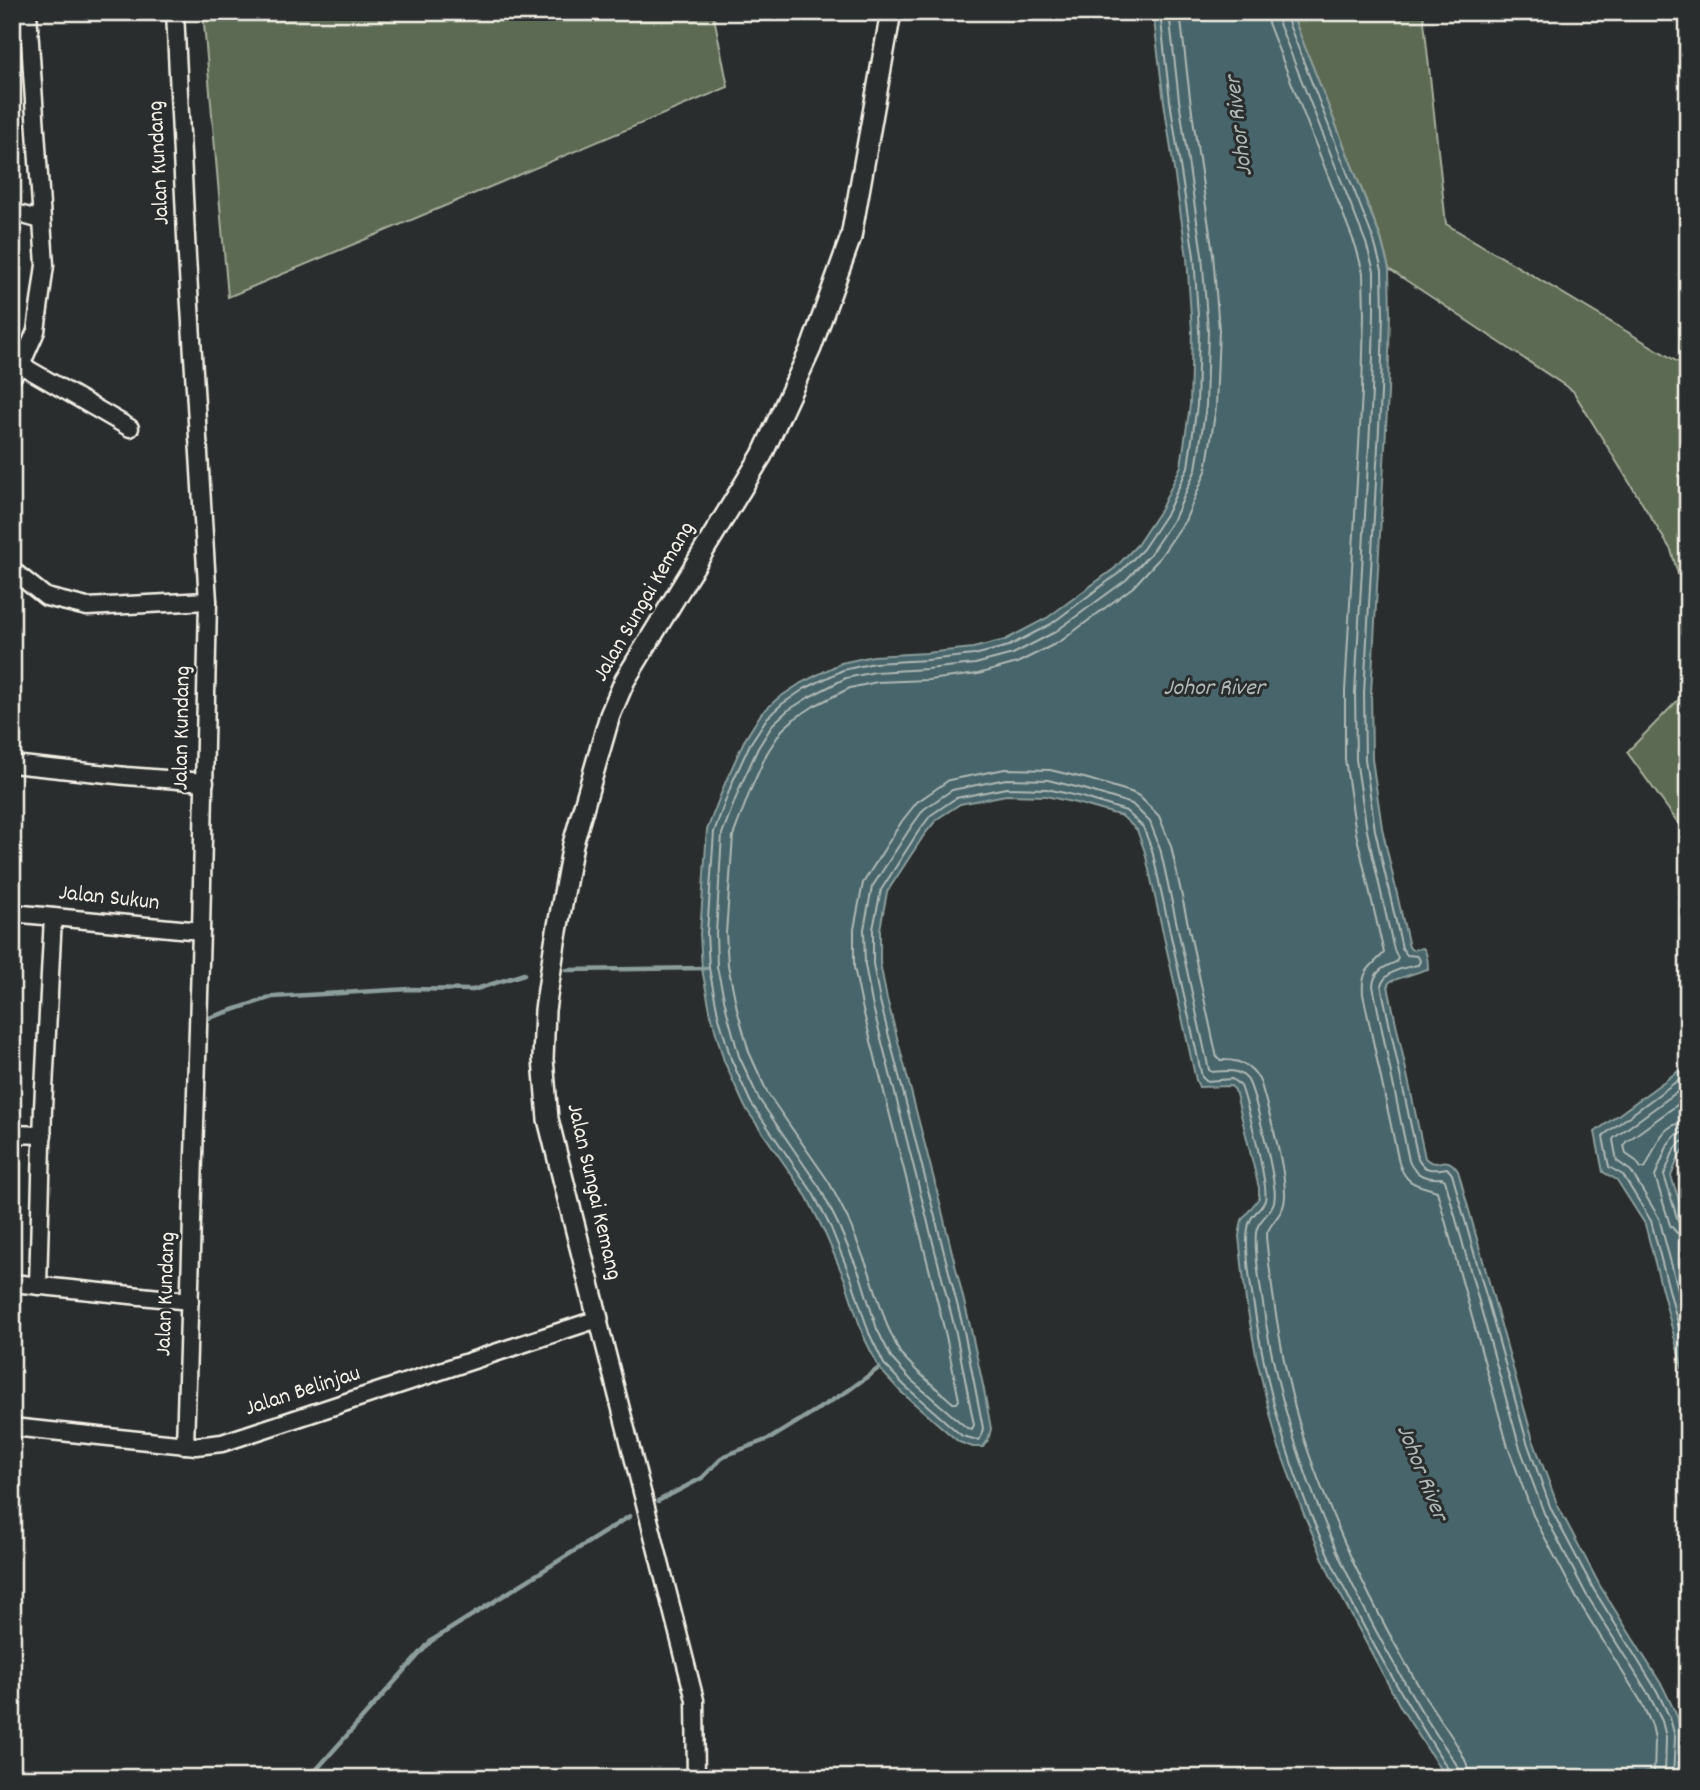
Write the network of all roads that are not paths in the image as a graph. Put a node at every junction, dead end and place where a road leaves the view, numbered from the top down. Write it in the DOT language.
graph roads {
  1 [pos="27,12"];
  2 [pos="175,12"];
  3 [pos="891,12"];
  4 [pos="21,29"];
  5 [pos="12,212"];
  6 [pos="41,220"];
  7 [pos="17,371"];
  8 [pos="131,428"];
  9 [pos="12,570"];
  10 [pos="208,601"];
  11 [pos="12,764"];
  12 [pos="205,782"];
  13 [pos="12,913"];
  14 [pos="53,917"];
  15 [pos="201,931"];
  16 [pos="12,1133"];
  17 [pos="43,1135"];
  18 [pos="12,1283"];
  19 [pos="38,1286"];
  20 [pos="190,1301"];
  21 [pos="598,1319"];
  22 [pos="12,1427"];
  23 [pos="185,1445"];
  24 [pos="696,1778"];
  1 -- 4 [label="street"];
  2 -- 10 [label="street, Jalan Kundang"];
  3 -- 21 [label="street, Jalan Sungai Kemang"];
  4 -- 6 [label="street"];
  5 -- 6 [label="street"];
  6 -- 7 [label="street"];
  7 -- 8 [label="street"];
  9 -- 10 [label="street"];
  10 -- 12 [label="street, Jalan Kundang"];
  11 -- 12 [label="street"];
  12 -- 15 [label="street, Jalan Kundang"];
  13 -- 14 [label="street, Jalan Sukun"];
  14 -- 15 [label="street, Jalan Sukun"];
  14 -- 17 [label="street"];
  15 -- 20 [label="street, Jalan Kundang"];
  16 -- 17 [label="street"];
  17 -- 19 [label="street"];
  18 -- 19 [label="street"];
  19 -- 20 [label="street"];
  20 -- 23 [label="street, Jalan Kundang"];
  21 -- 23 [label="street, Jalan Belinjau"];
  21 -- 24 [label="street"];
  22 -- 23 [label="street, Jalan Belinjau"];
}
